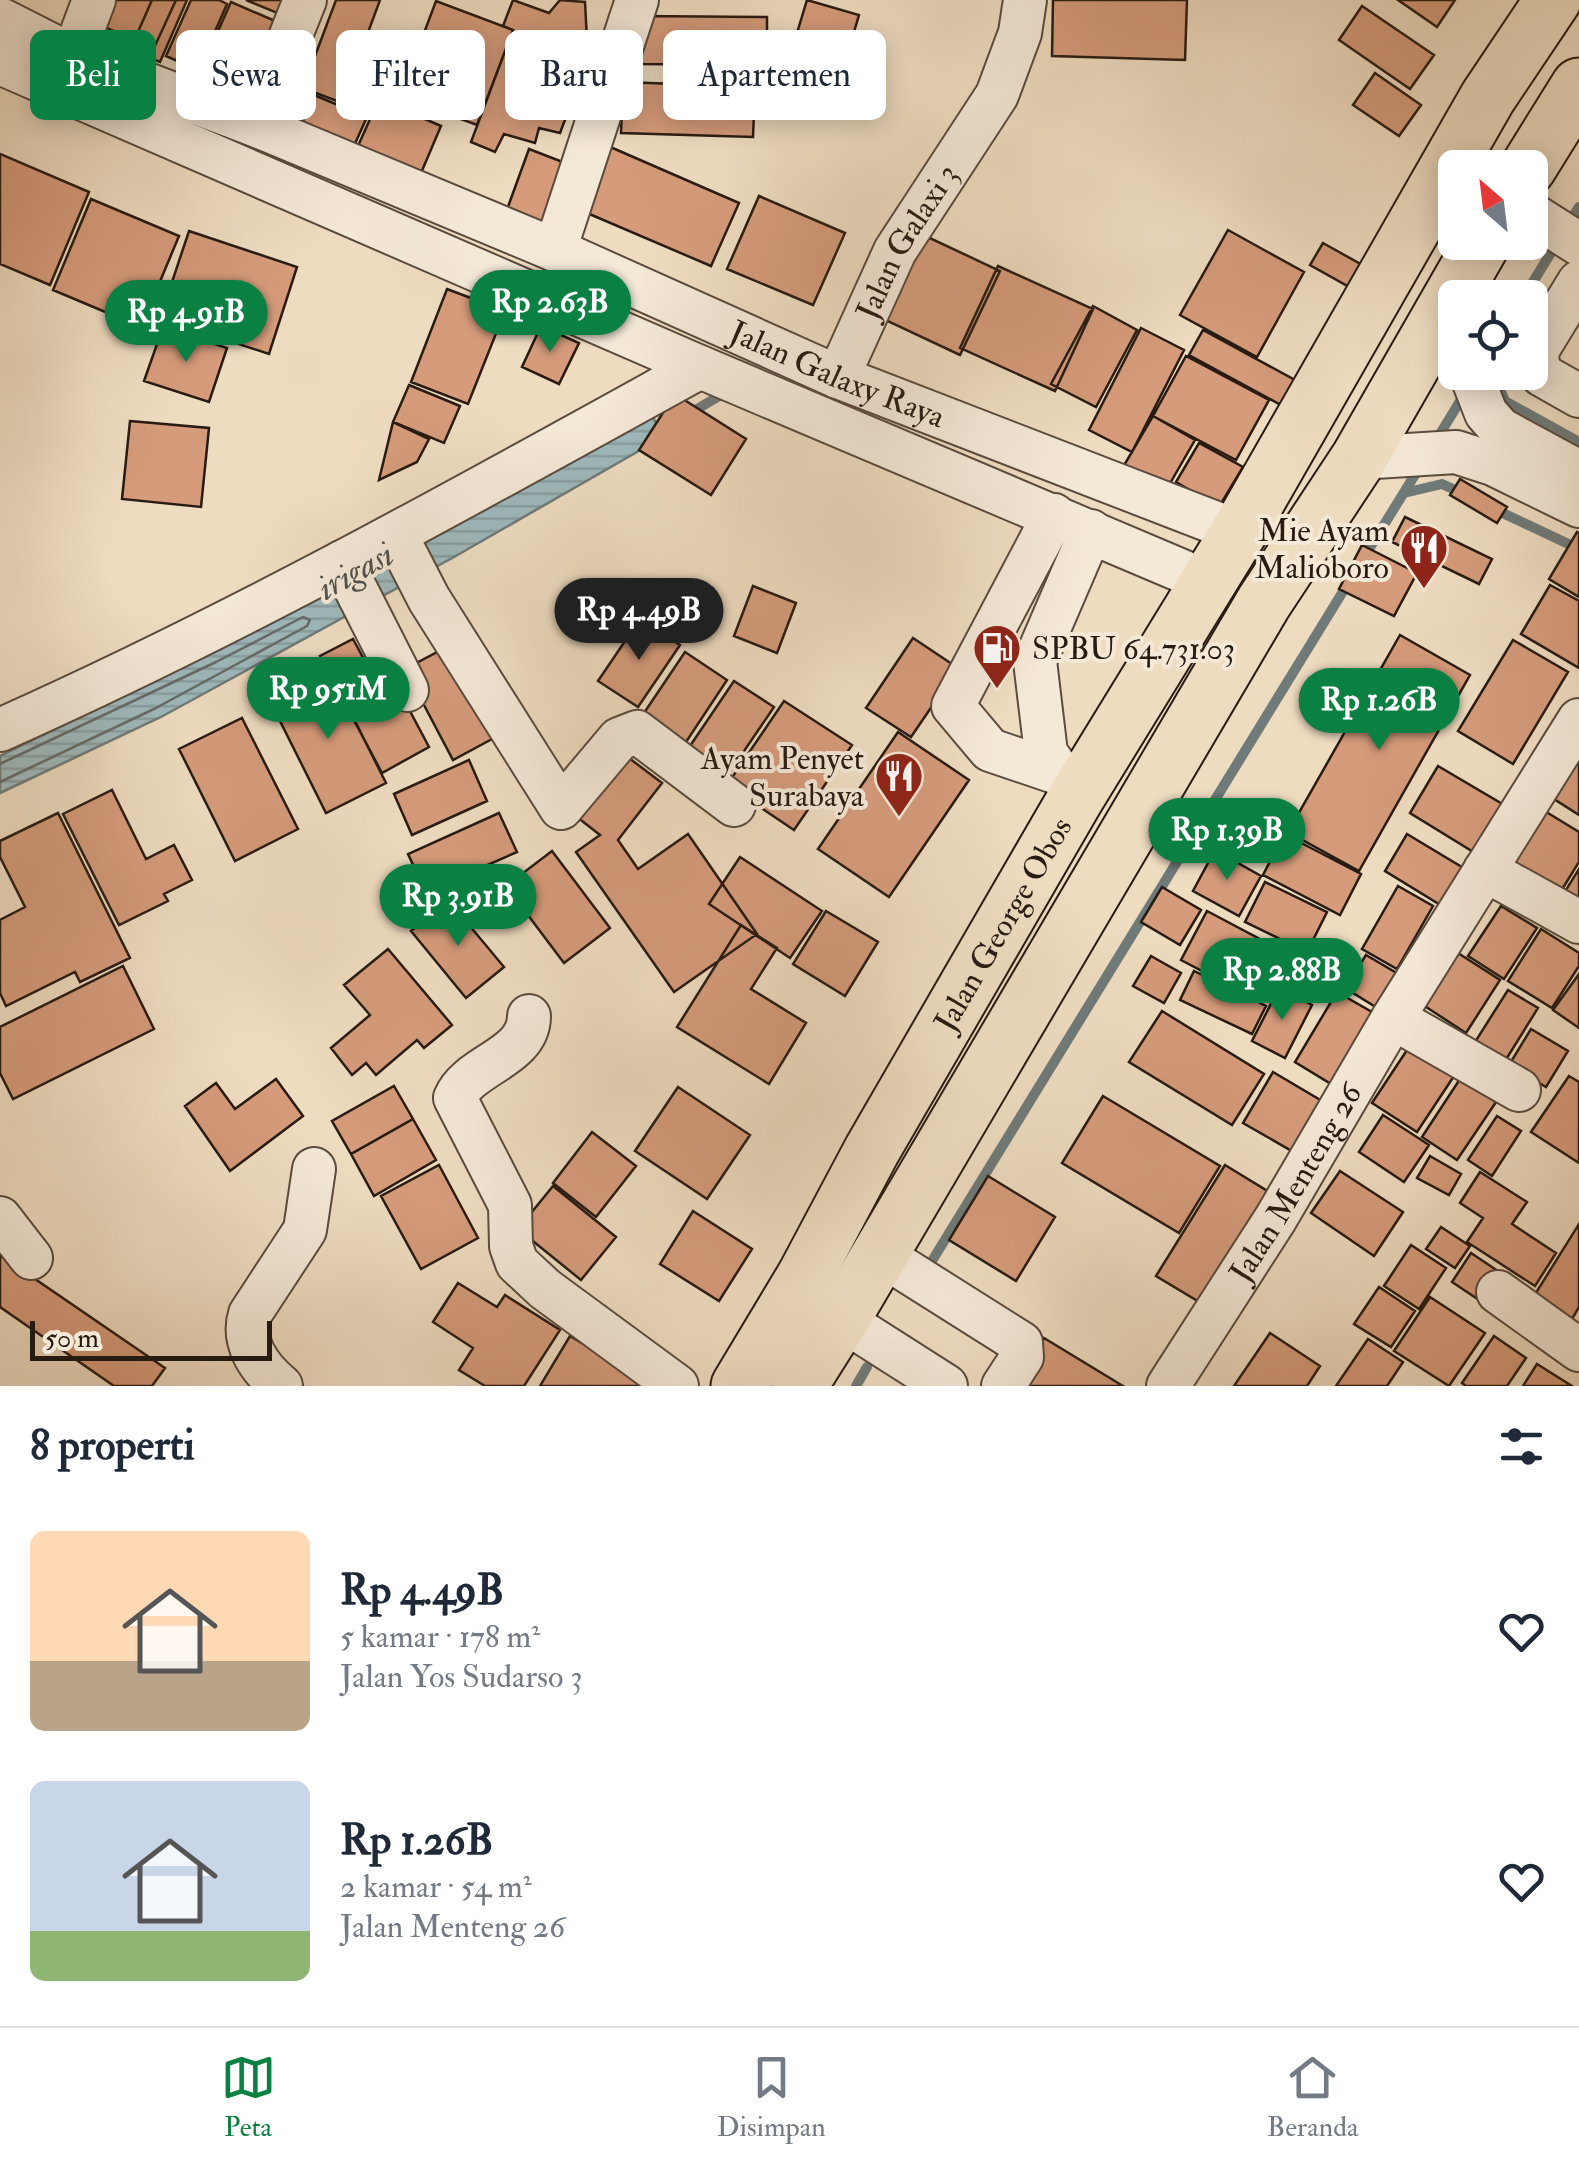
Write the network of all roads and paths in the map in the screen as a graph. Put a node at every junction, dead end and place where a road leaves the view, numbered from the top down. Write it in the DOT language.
graph roads {
  1 [pos="94,0"];
  2 [pos="304,0"];
  3 [pos="637,0"];
  4 [pos="1025,0"];
  5 [pos="1553,0"];
  6 [pos="0,19"];
  7 [pos="83,30"];
  8 [pos="30,34"];
  9 [pos="0,63"];
  10 [pos="156,87"];
  11 [pos="1576,98"];
  12 [pos="255,125"];
  13 [pos="1540,150"];
  14 [pos="1548,224"];
  15 [pos="1579,244"];
  16 [pos="555,250"];
  17 [pos="1579,282"];
  18 [pos="1438,340"];
  19 [pos="700,367"];
  20 [pos="838,376"];
  21 [pos="1477,390"];
  22 [pos="1579,396"];
  23 [pos="1360,458"];
  24 [pos="1579,472"];
  25 [pos="1579,506"];
  26 [pos="1072,523"];
  27 [pos="1240,532"];
  28 [pos="412,565"];
  29 [pos="1208,582"];
  30 [pos="359,595"];
  31 [pos="407,690"];
  32 [pos="1578,723"];
  33 [pos="0,730"];
  34 [pos="1061,774"];
  35 [pos="734,806"];
  36 [pos="1485,870"];
  37 [pos="1579,922"];
  38 [pos="529,1016"];
  39 [pos="1393,1018"];
  40 [pos="1519,1090"];
  41 [pos="314,1169"];
  42 [pos="0,1218"];
  43 [pos="880,1254"];
  44 [pos="31,1258"];
  45 [pos="1498,1292"];
  46 [pos="841,1319"];
  47 [pos="1579,1350"];
  48 [pos="281,1386"];
  49 [pos="677,1386"];
  50 [pos="738,1386"];
  51 [pos="799,1386"];
  52 [pos="946,1386"];
  53 [pos="1003,1386"];
  54 [pos="1168,1386"];
  1 -- 7 [label="street"];
  2 -- 12 [label="street"];
  3 -- 16 [label="street"];
  4 -- 20 [label="street, Jalan Galaxi 3"];
  5 -- 27 [label="main road, Jalan George Obos"];
  6 -- 8 [label="street, Jalan Galaxy Raya"];
  9 -- 19 [label="street, Jalan Galaxy Raya"];
  10 -- 12 [label="street, Jalan Galaxy Raya"];
  11 -- 13 [label="main road"];
  12 -- 16 [label="street, Jalan Galaxy Raya"];
  14 -- 15 [label="street"];
  16 -- 20 [label="street, Jalan Galaxy Raya"];
  17 -- 22 [label="street"];
  18 -- 23 [label="main road, Jalan George Obos"];
  19 -- 26 [label="street, Jalan Galaxy Raya"];
  19 -- 28 [label="street"];
  20 -- 27 [label="street, Jalan Galaxy Raya"];
  21 -- 24 [label="street"];
  23 -- 25 [label="street"];
  23 -- 43 [label="main road, Jalan George Obos"];
  26 -- 29 [label="street, Jalan Galaxy Raya"];
  26 -- 34 [label="street"];
  26 -- 34 [label="street"];
  27 -- 29 [label="main road, Jalan George Obos"];
  28 -- 30 [label="street"];
  28 -- 35 [label="street"];
  29 -- 34 [label="main road, Jalan George Obos"];
  30 -- 31 [label="street"];
  30 -- 33 [label="street"];
  32 -- 36 [label="street, Jalan Menteng 26"];
  34 -- 50 [label="main road, Jalan George Obos"];
  36 -- 37 [label="street"];
  36 -- 39 [label="street, Jalan Menteng 26"];
  38 -- 49 [label="street"];
  39 -- 40 [label="street"];
  39 -- 54 [label="street, Jalan Menteng 26"];
  41 -- 48 [label="street"];
  42 -- 44 [label="street"];
  43 -- 46 [label="main road, Jalan George Obos"];
  43 -- 53 [label="street"];
  45 -- 47 [label="street"];
  46 -- 51 [label="main road, Jalan George Obos"];
  46 -- 52 [label="street"];
}
